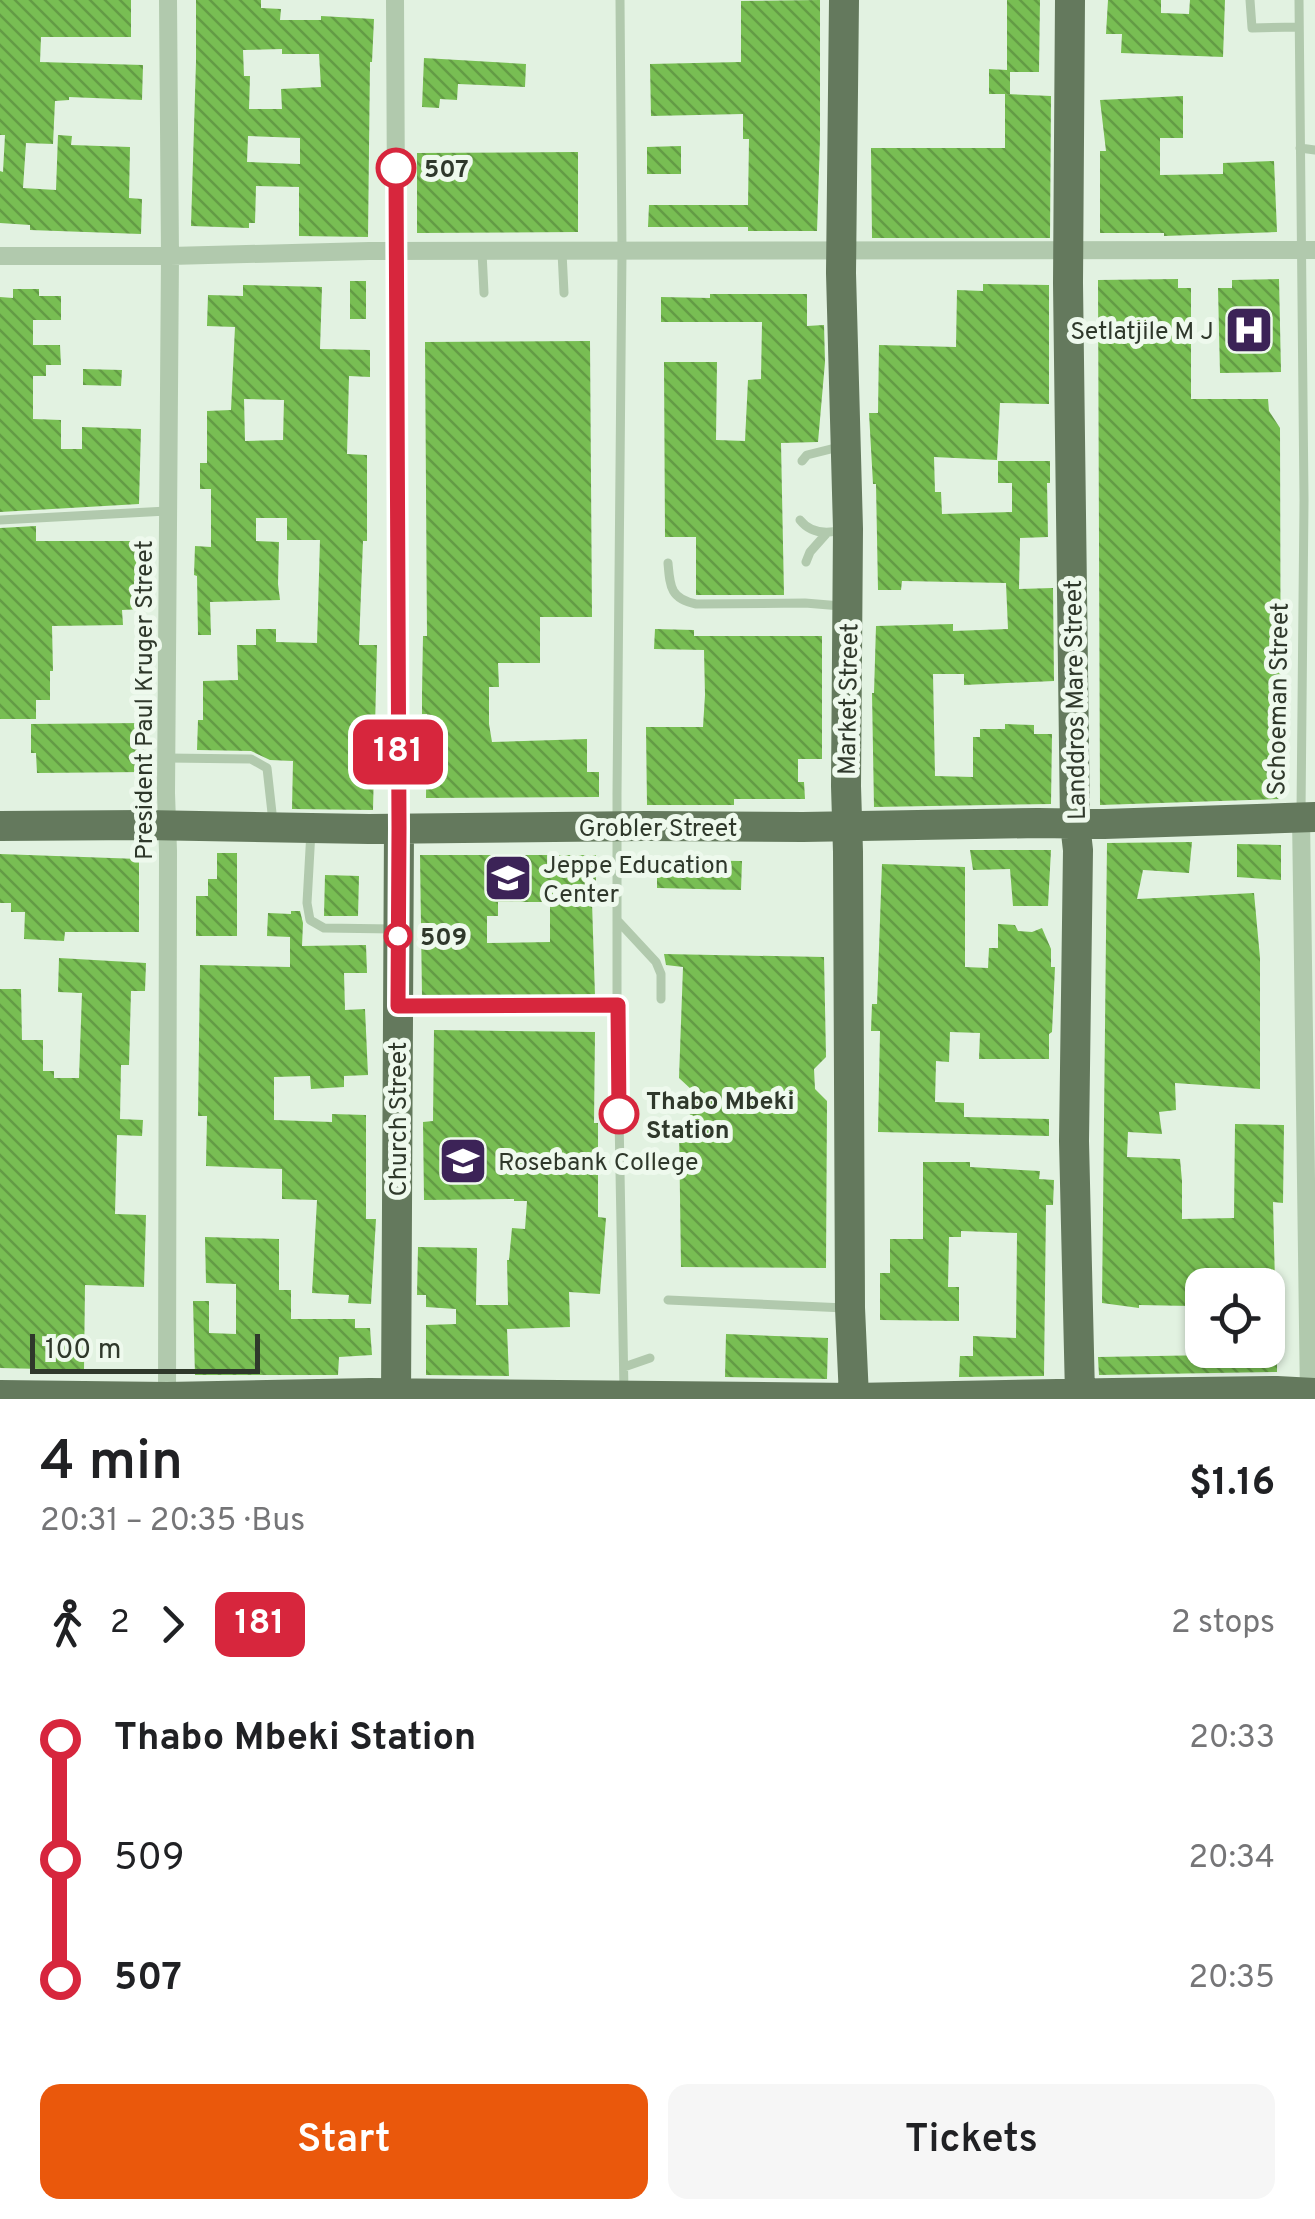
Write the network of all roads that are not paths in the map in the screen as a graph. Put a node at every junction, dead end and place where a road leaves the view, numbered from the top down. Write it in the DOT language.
graph roads {
  1 [pos="168,0"];
  2 [pos="395,0"];
  3 [pos="620,0"];
  4 [pos="844,0"];
  5 [pos="1070,0"];
  6 [pos="1250,0"];
  7 [pos="1300,0"];
  8 [pos="1300,26"];
  9 [pos="1300,148"];
  10 [pos="1315,150"];
  11 [pos="841,250"];
  12 [pos="1069,250"];
  13 [pos="1308,250"];
  14 [pos="396,252"];
  15 [pos="482,252"];
  16 [pos="562,252"];
  17 [pos="622,252"];
  18 [pos="0,256"];
  19 [pos="170,256"];
  20 [pos="484,293"];
  21 [pos="564,293"];
  22 [pos="846,445"];
  23 [pos="802,461"];
  24 [pos="168,511"];
  25 [pos="0,520"];
  26 [pos="800,520"];
  27 [pos="837,531"];
  28 [pos="806,562"];
  29 [pos="668,563"];
  30 [pos="848,606"];
  31 [pos="166,758"];
  32 [pos="1308,816"];
  33 [pos="1075,824"];
  34 [pos="168,825"];
  35 [pos="847,825"];
  36 [pos="0,826"];
  37 [pos="618,827"];
  38 [pos="274,828"];
  39 [pos="311,828"];
  40 [pos="399,828"];
  41 [pos="617,920"];
  42 [pos="398,928"];
  43 [pos="661,999"];
  44 [pos="618,1005"];
  45 [pos="398,1006"];
  46 [pos="668,1300"];
  47 [pos="850,1308"];
  48 [pos="650,1358"];
  49 [pos="624,1381"];
  50 [pos="0,1395"];
  51 [pos="1311,1395"];
  52 [pos="396,1396"];
  53 [pos="1080,1396"];
  54 [pos="213,1397"];
  55 [pos="300,1397"];
  56 [pos="483,1397"];
  57 [pos="167,1398"];
  58 [pos="854,1398"];
  59 [pos="982,1398"];
  1 -- 19 [label="street, President Paul Kruger Street"];
  2 -- 14 [label="street, Church Street"];
  3 -- 17 [label="lane"];
  4 -- 11 [label="main road, Market Street"];
  5 -- 12 [label="main road, Landdros Mare Street"];
  6 -- 8 [label="lane"];
  7 -- 8 [label="lane, Schoeman Street"];
  8 -- 9 [label="lane, Schoeman Street"];
  9 -- 10 [label="lane"];
  9 -- 13 [label="lane, Schoeman Street"];
  11 -- 12 [label="street"];
  11 -- 17 [label="street"];
  11 -- 22 [label="main road, Market Street"];
  12 -- 13 [label="street"];
  12 -- 33 [label="main road, Landdros Mare Street"];
  13 -- 32 [label="lane, Schoeman Street"];
  14 -- 15 [label="street"];
  14 -- 19 [label="street"];
  14 -- 40 [label="street, Church Street"];
  15 -- 16 [label="street"];
  15 -- 20 [label="lane"];
  16 -- 17 [label="street"];
  16 -- 21 [label="lane"];
  17 -- 37 [label="lane"];
  18 -- 19 [label="street"];
  19 -- 24 [label="street, President Paul Kruger Street"];
  22 -- 23 [label="lane"];
  22 -- 27 [label="main road, Market Street"];
  24 -- 25 [label="lane"];
  24 -- 31 [label="street, President Paul Kruger Street"];
  26 -- 27 [label="lane"];
  27 -- 28 [label="lane"];
  27 -- 30 [label="main road, Market Street"];
  29 -- 30 [label="lane"];
  30 -- 35 [label="main road, Market Street"];
  31 -- 34 [label="street, President Paul Kruger Street"];
  31 -- 38 [label="lane"];
  32 -- 33 [label="main road, Grobler Street"];
  32 -- 51 [label="street, Schoeman Street"];
  33 -- 35 [label="main road, Grobler Street"];
  33 -- 53 [label="main road, Landdros Mare Street"];
  34 -- 36 [label="main road, Grobler Street"];
  34 -- 38 [label="main road, Grobler Street"];
  34 -- 57 [label="street, President Paul Kruger Street"];
  35 -- 37 [label="main road, Grobler Street"];
  35 -- 47 [label="main road, Market Street"];
  37 -- 40 [label="main road, Grobler Street"];
  37 -- 41 [label="lane"];
  38 -- 39 [label="main road, Grobler Street"];
  39 -- 40 [label="main road, Grobler Street"];
  39 -- 42 [label="lane"];
  40 -- 42 [label="main road, Church Street"];
  41 -- 43 [label="lane"];
  41 -- 44 [label="lane"];
  42 -- 45 [label="main road, Church Street"];
  44 -- 45 [label="lane"];
  44 -- 49 [label="lane"];
  45 -- 52 [label="main road, Church Street"];
  46 -- 47 [label="lane"];
  47 -- 58 [label="main road, Market Street"];
  48 -- 49 [label="lane"];
  49 -- 56 [label="main road"];
  49 -- 58 [label="main road"];
  50 -- 57 [label="main road"];
  51 -- 53 [label="main road"];
  52 -- 55 [label="main road"];
  52 -- 56 [label="main road"];
  53 -- 59 [label="main road"];
  54 -- 55 [label="main road"];
  54 -- 57 [label="main road"];
  58 -- 59 [label="main road"];
}
